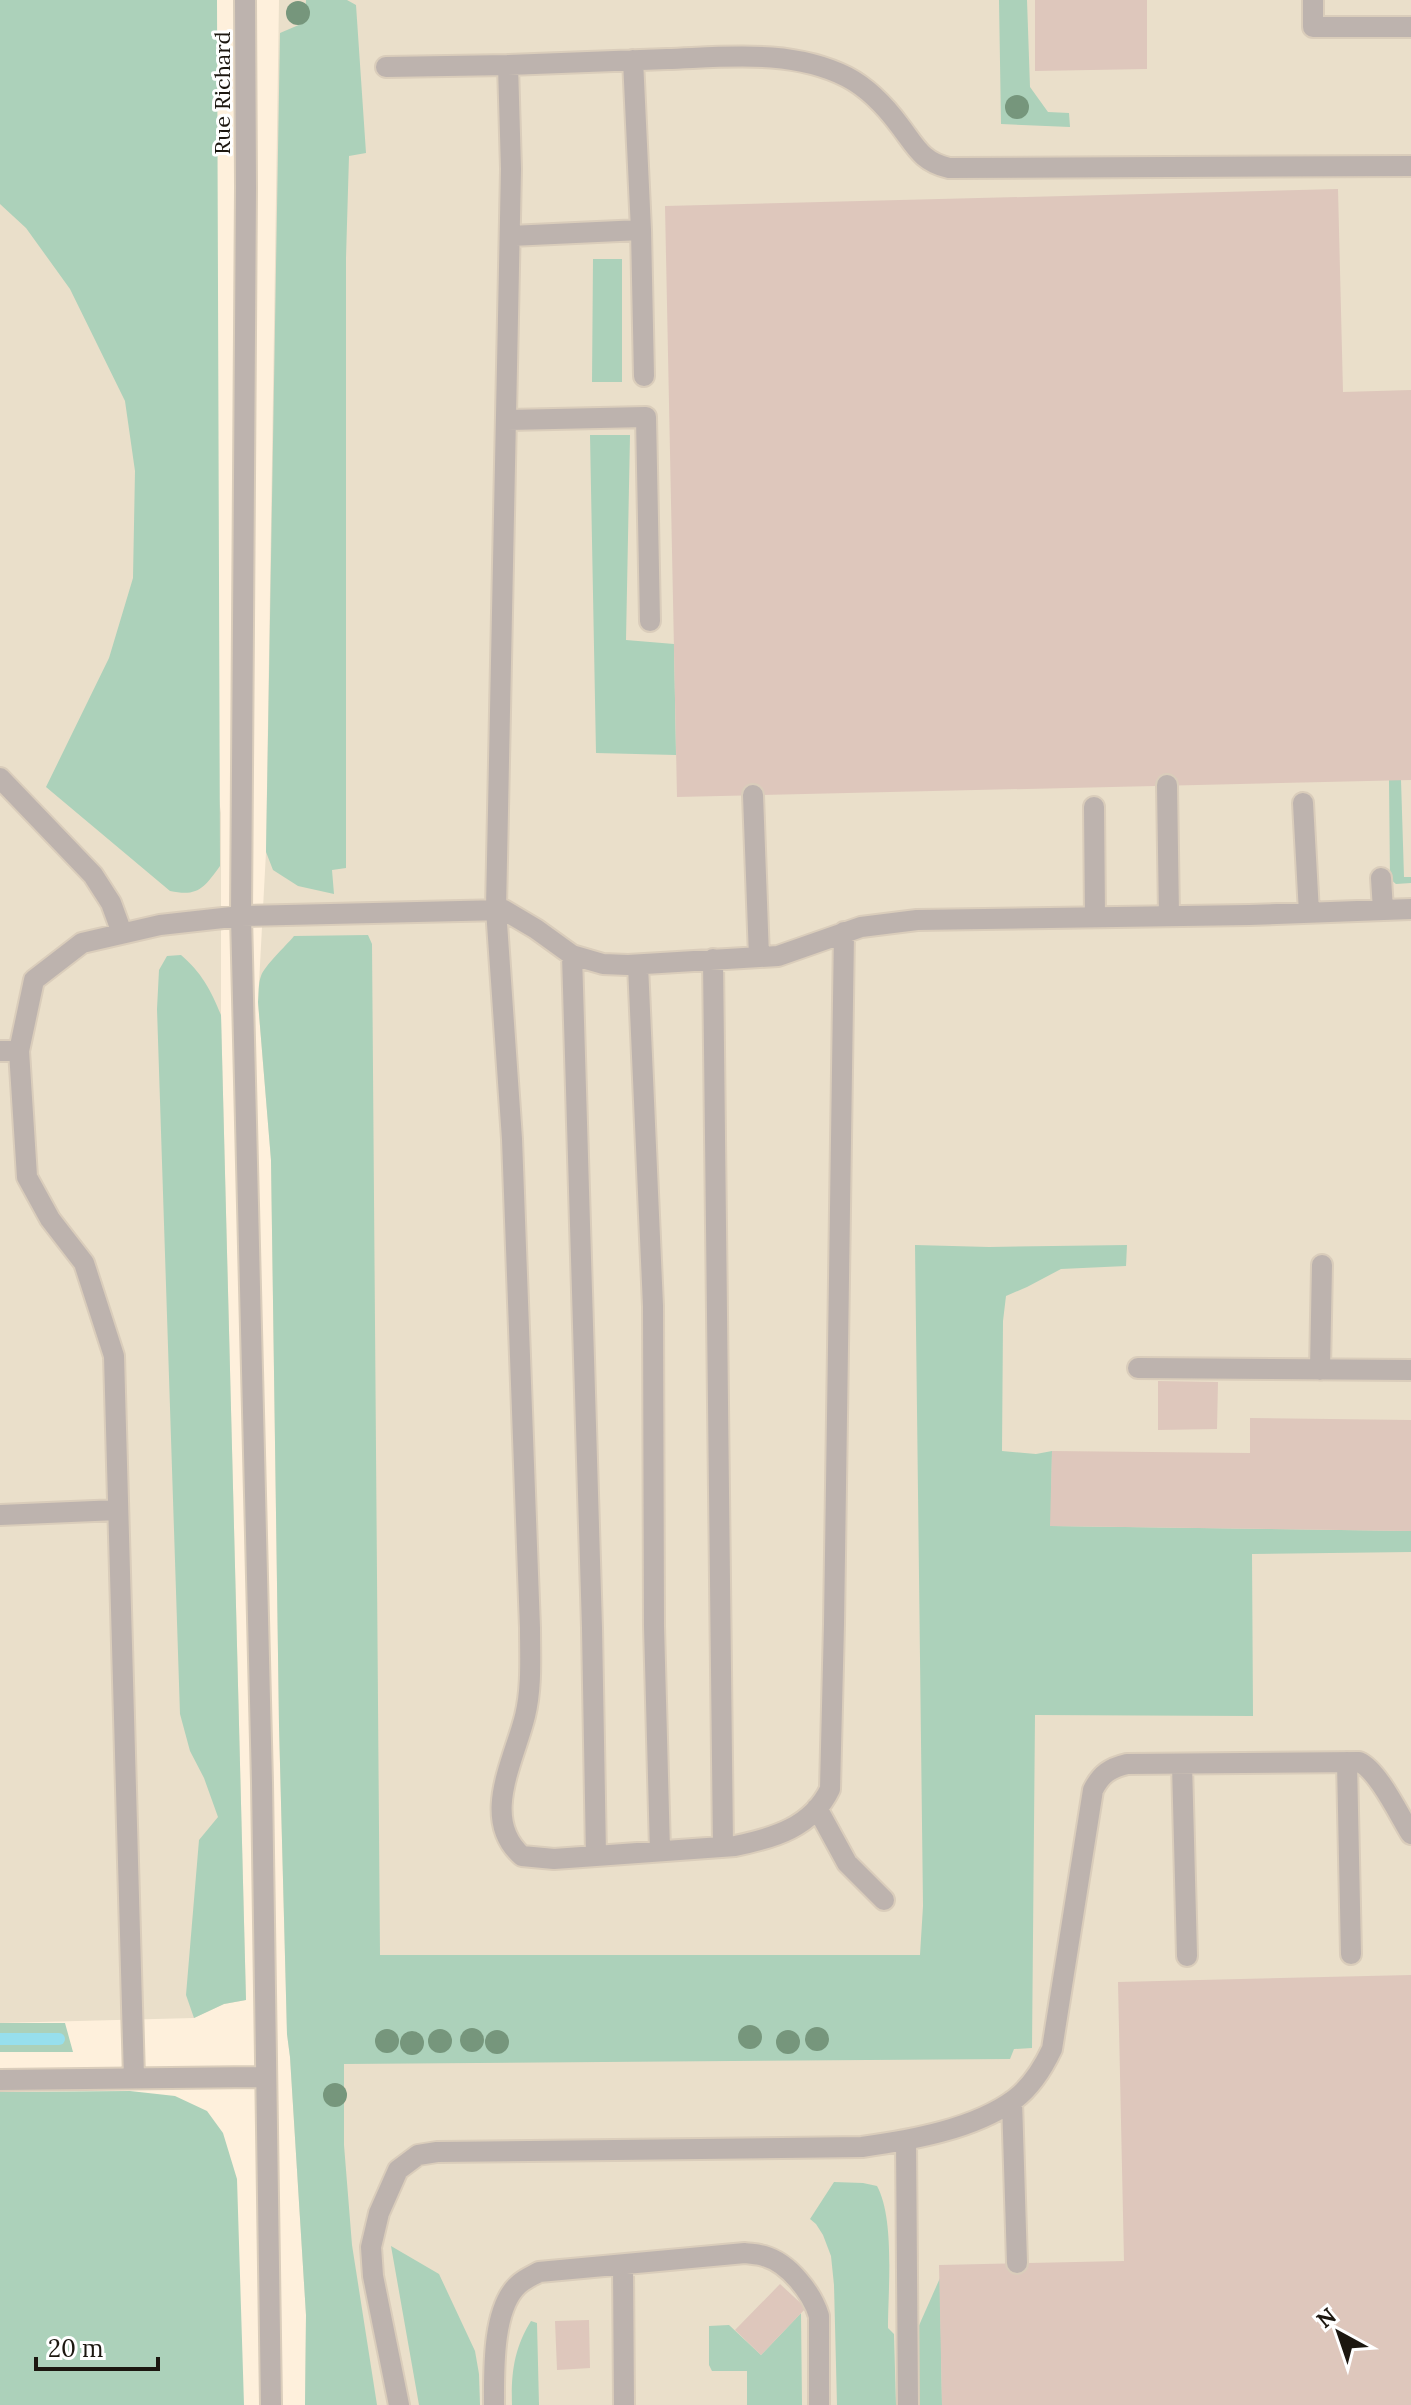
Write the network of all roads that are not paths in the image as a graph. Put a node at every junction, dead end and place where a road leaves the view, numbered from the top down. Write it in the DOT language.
graph roads {
  1 [pos="245,0"];
  2 [pos="1313,0"];
  3 [pos="1411,27"];
  4 [pos="633,60"];
  5 [pos="508,65"];
  6 [pos="386,67"];
  7 [pos="1411,166"];
  8 [pos="641,230"];
  9 [pos="510,236"];
  10 [pos="644,376"];
  11 [pos="506,420"];
  12 [pos="650,621"];
  13 [pos="0,778"];
  14 [pos="1167,785"];
  15 [pos="753,795"];
  16 [pos="1303,803"];
  17 [pos="1094,807"];
  18 [pos="1381,878"];
  19 [pos="496,909"];
  20 [pos="1411,909"];
  21 [pos="1383,910"];
  22 [pos="1309,913"];
  23 [pos="241,916"];
  24 [pos="1169,916"];
  25 [pos="1095,917"];
  26 [pos="844,932"];
  27 [pos="122,933"];
  28 [pos="572,955"];
  29 [pos="759,957"];
  30 [pos="713,959"];
  31 [pos="638,965"];
  32 [pos="10,1051"];
  33 [pos="1322,1265"];
  34 [pos="1138,1368"];
  35 [pos="1320,1370"];
  36 [pos="1411,1370"];
  37 [pos="118,1510"];
  38 [pos="0,1515"];
  39 [pos="1347,1762"];
  40 [pos="1182,1764"];
  41 [pos="817,1808"];
  42 [pos="1411,1834"];
  43 [pos="723,1847"];
  44 [pos="660,1851"];
  45 [pos="596,1856"];
  46 [pos="884,1900"];
  47 [pos="1351,1954"];
  48 [pos="1187,1956"];
  49 [pos="266,2077"];
  50 [pos="134,2078"];
  51 [pos="0,2080"];
  52 [pos="1012,2101"];
  53 [pos="906,2140"];
  54 [pos="1017,2263"];
  55 [pos="623,2265"];
  56 [pos="271,2405"];
  57 [pos="399,2405"];
  58 [pos="494,2405"];
  59 [pos="624,2405"];
  60 [pos="819,2405"];
  61 [pos="908,2405"];
  1 -- 23 [label="lane, Rue Richard"];
  2 -- 3 [label="lane"];
  4 -- 5 [label="lane"];
  4 -- 7 [label="lane"];
  4 -- 8 [label="lane"];
  5 -- 6 [label="lane"];
  5 -- 9 [label="lane"];
  8 -- 9 [label="lane"];
  8 -- 10 [label="lane"];
  9 -- 11 [label="lane"];
  11 -- 12 [label="lane"];
  11 -- 19 [label="lane"];
  13 -- 27 [label="lane"];
  14 -- 24 [label="lane"];
  15 -- 29 [label="lane"];
  16 -- 22 [label="lane"];
  17 -- 25 [label="lane"];
  18 -- 21 [label="lane"];
  19 -- 23 [label="lane"];
  19 -- 28 [label="lane"];
  19 -- 45 [label="lane"];
  20 -- 21 [label="lane"];
  21 -- 22 [label="lane"];
  22 -- 24 [label="lane"];
  23 -- 27 [label="lane"];
  23 -- 49 [label="lane, Rue Richard"];
  24 -- 25 [label="lane"];
  25 -- 26 [label="lane"];
  26 -- 29 [label="lane"];
  26 -- 41 [label="lane"];
  27 -- 32 [label="lane"];
  28 -- 31 [label="lane"];
  28 -- 45 [label="lane"];
  29 -- 30 [label="lane"];
  30 -- 31 [label="lane"];
  30 -- 43 [label="lane"];
  31 -- 44 [label="lane"];
  32 -- 37 [label="lane"];
  33 -- 35 [label="lane"];
  34 -- 35 [label="lane"];
  35 -- 36 [label="lane"];
  37 -- 38 [label="lane"];
  37 -- 50 [label="lane"];
  39 -- 40 [label="lane"];
  39 -- 42 [label="lane"];
  39 -- 47 [label="lane"];
  40 -- 48 [label="lane"];
  40 -- 52 [label="lane"];
  41 -- 43 [label="lane"];
  41 -- 46 [label="lane"];
  43 -- 44 [label="lane"];
  44 -- 45 [label="lane"];
  49 -- 50 [label="lane"];
  49 -- 56 [label="lane, Rue Richard"];
  50 -- 51 [label="lane"];
  52 -- 53 [label="lane"];
  52 -- 54 [label="lane"];
  53 -- 57 [label="lane"];
  53 -- 61 [label="lane"];
  55 -- 58 [label="lane"];
  55 -- 59 [label="lane"];
  55 -- 60 [label="lane"];
}
